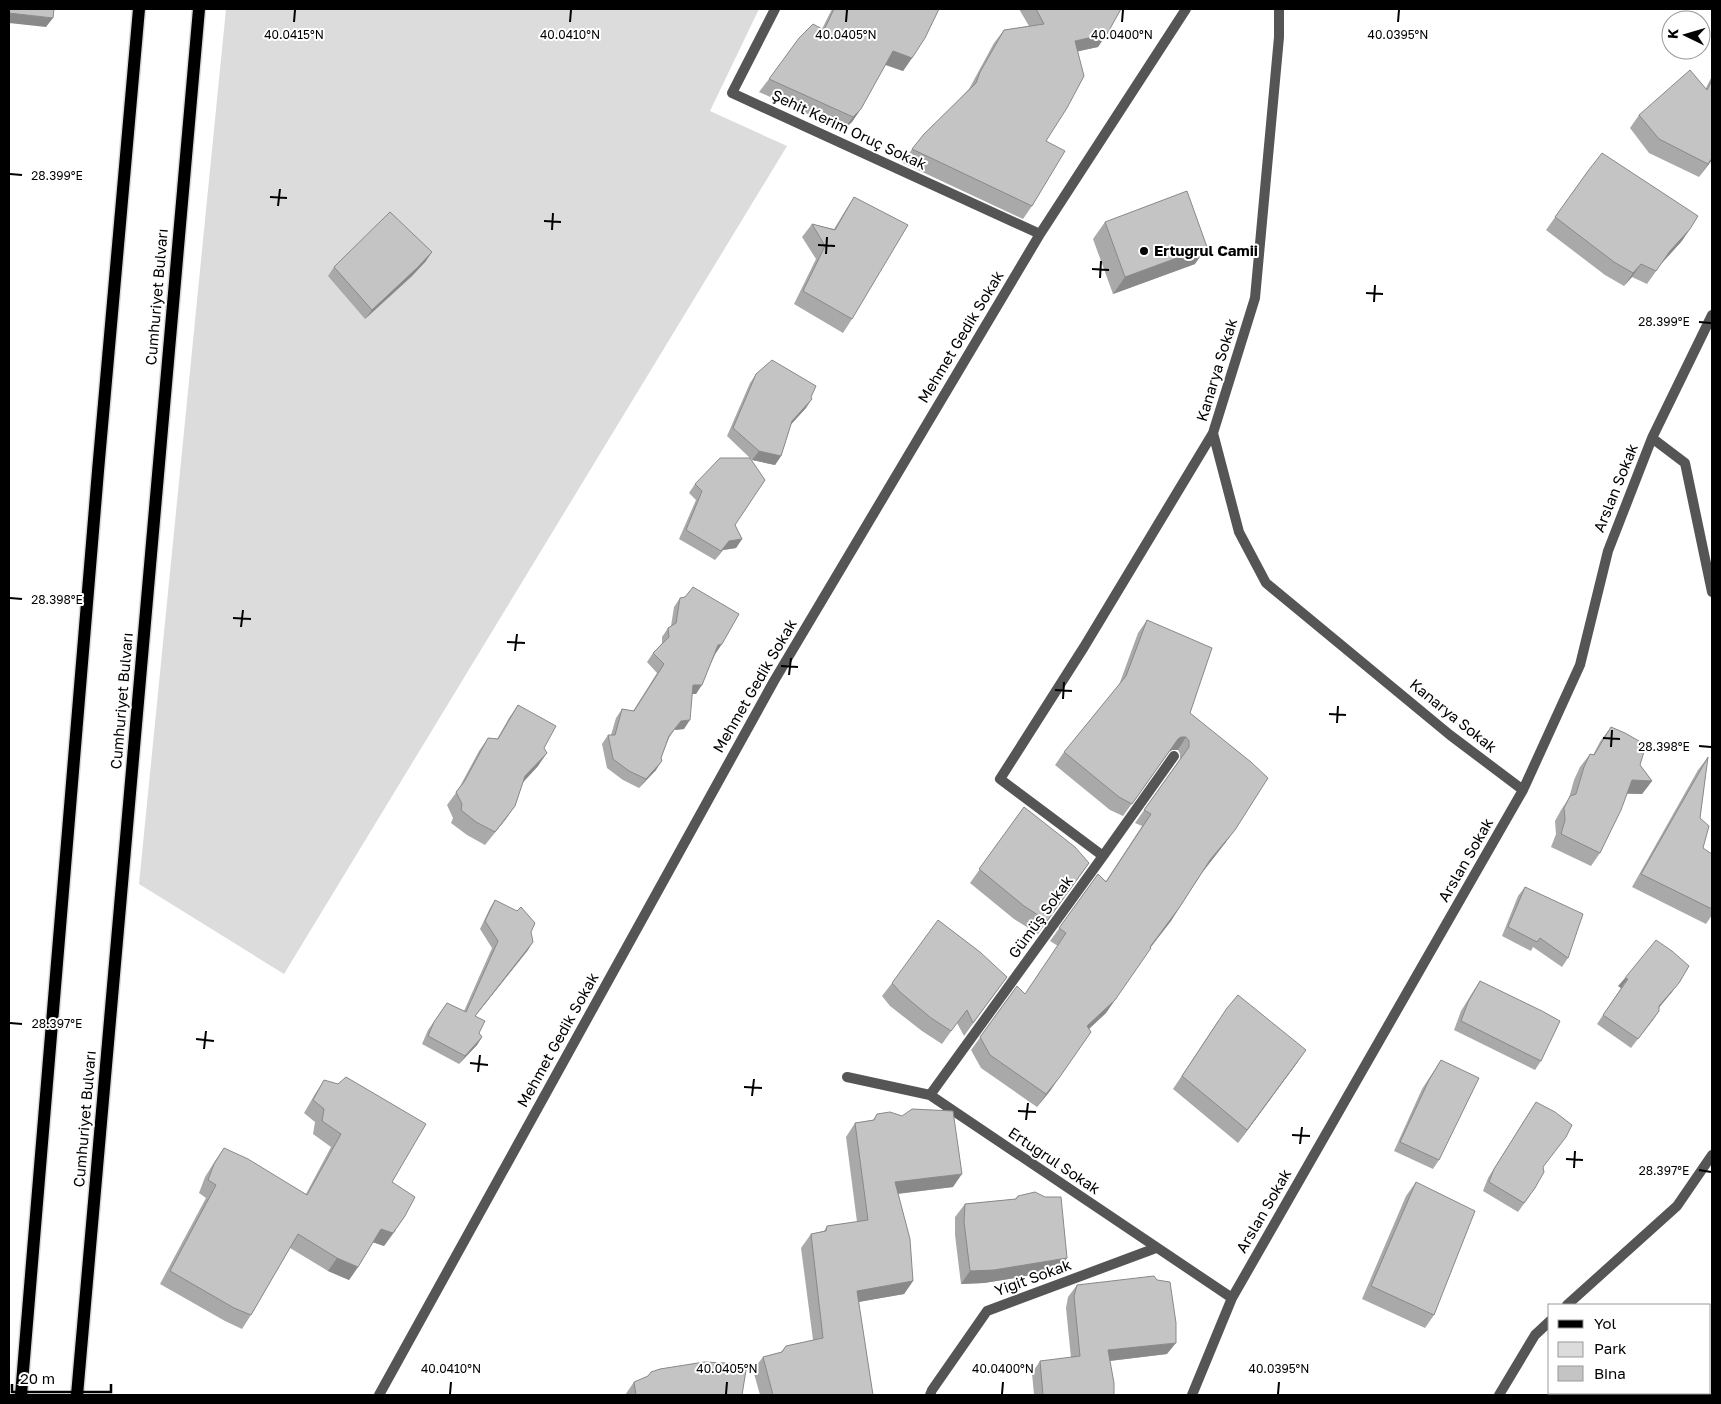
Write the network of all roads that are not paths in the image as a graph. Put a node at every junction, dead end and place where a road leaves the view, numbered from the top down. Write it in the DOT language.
graph roads {
  1 [pos="139,9"];
  2 [pos="199,9"];
  3 [pos="775,9"];
  4 [pos="1186,9"];
  5 [pos="1280,9"];
  6 [pos="1040,234"];
  7 [pos="1712,315"];
  8 [pos="1213,433"];
  9 [pos="1652,438"];
  10 [pos="1712,592"];
  11 [pos="1174,756"];
  12 [pos="1523,790"];
  13 [pos="1103,856"];
  14 [pos="847,1077"];
  15 [pos="930,1095"];
  16 [pos="1712,1155"];
  17 [pos="1156,1248"];
  18 [pos="1232,1298"];
  19 [pos="1568,1304"];
  20 [pos="1548,1323"];
  21 [pos="21,1395"];
  22 [pos="77,1395"];
  23 [pos="379,1395"];
  24 [pos="930,1395"];
  25 [pos="1192,1395"];
  26 [pos="1499,1395"];
  1 -- 21 [label="main road"];
  2 -- 22 [label="main road, Cumhuriyet Bulvarı"];
  3 -- 6 [label="street, Şehit Kerim Oruç Sokak"];
  4 -- 6 [label="street, Mehmet Gedik Sokak"];
  5 -- 8 [label="street, Kanarya Sokak"];
  6 -- 23 [label="street, Mehmet Gedik Sokak"];
  7 -- 9 [label="street, Arslan Sokak"];
  8 -- 12 [label="street, Kanarya Sokak"];
  8 -- 13 [label="street"];
  9 -- 10 [label="street"];
  9 -- 12 [label="street, Arslan Sokak"];
  11 -- 13 [label="street, Gümüş Sokak"];
  12 -- 18 [label="street, Arslan Sokak"];
  13 -- 15 [label="street, Gümüş Sokak"];
  14 -- 15 [label="street, Ertuğrul Sokak"];
  15 -- 17 [label="street, Ertuğrul Sokak"];
  16 -- 19 [label="street"];
  17 -- 18 [label="street, Ertuğrul Sokak"];
  17 -- 24 [label="street, Yiğit Sokak"];
  18 -- 25 [label="street, Arslan Sokak"];
  20 -- 26 [label="street"];
}
